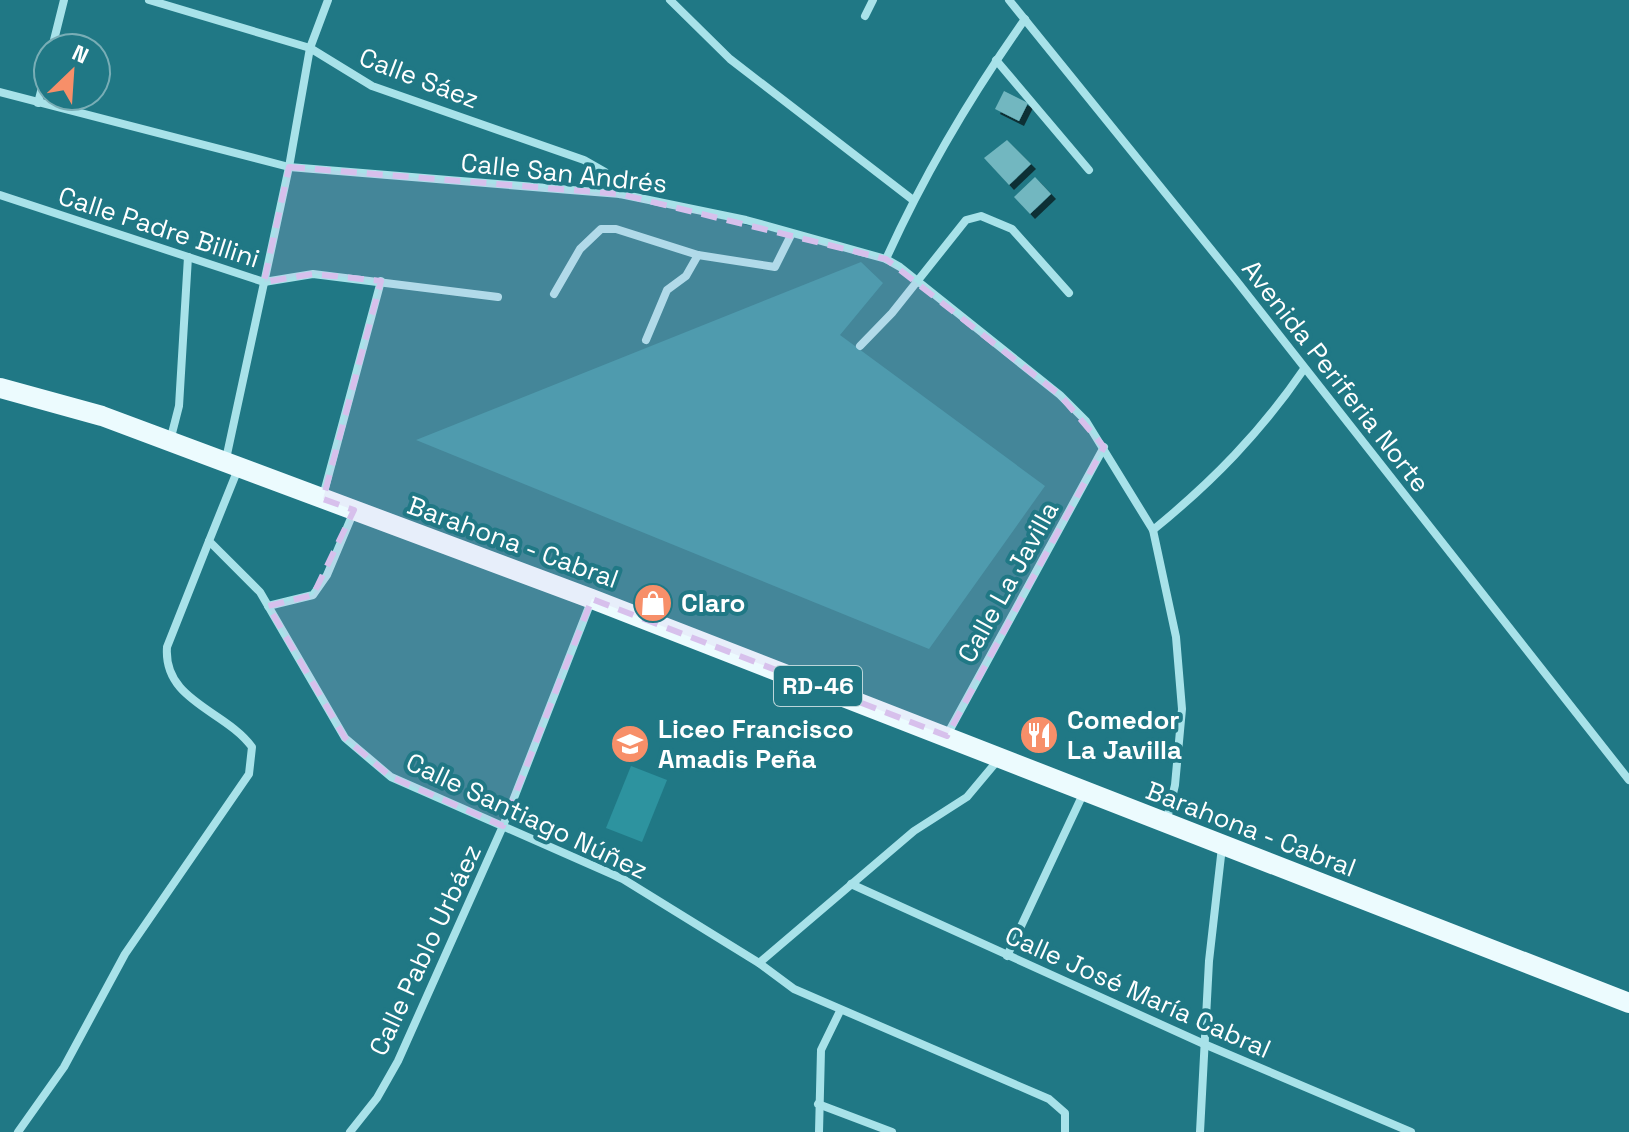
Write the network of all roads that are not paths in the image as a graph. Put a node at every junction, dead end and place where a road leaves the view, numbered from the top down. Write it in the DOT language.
graph roads {
  1 [pos="64,0"];
  2 [pos="149,0"];
  3 [pos="328,0"];
  4 [pos="670,0"];
  5 [pos="873,0"];
  6 [pos="1009,0"];
  7 [pos="865,16"];
  8 [pos="1025,19"];
  9 [pos="56,32"];
  10 [pos="310,48"];
  11 [pos="996,60"];
  12 [pos="0,92"];
  13 [pos="32,101"];
  14 [pos="73,112"];
  15 [pos="289,167"];
  16 [pos="1089,170"];
  17 [pos="620,194"];
  18 [pos="0,195"];
  19 [pos="913,200"];
  20 [pos="791,235"];
  21 [pos="698,255"];
  22 [pos="188,257"];
  23 [pos="886,259"];
  24 [pos="381,281"];
  25 [pos="918,281"];
  26 [pos="264,282"];
  27 [pos="1069,293"];
  28 [pos="554,294"];
  29 [pos="498,297"];
  30 [pos="646,340"];
  31 [pos="860,346"];
  32 [pos="1304,369"];
  33 [pos="0,388"];
  34 [pos="170,441"];
  35 [pos="1104,447"];
  36 [pos="232,466"];
  37 [pos="323,499"];
  38 [pos="354,510"];
  39 [pos="1153,530"];
  40 [pos="209,541"];
  41 [pos="592,599"];
  42 [pos="268,606"];
  43 [pos="947,736"];
  44 [pos="1000,758"];
  45 [pos="1629,780"];
  46 [pos="1084,791"];
  47 [pos="1166,824"];
  48 [pos="503,826"];
  49 [pos="1222,847"];
  50 [pos="851,884"];
  51 [pos="1007,956"];
  52 [pos="759,963"];
  53 [pos="1629,1003"];
  54 [pos="840,1011"];
  55 [pos="1204,1044"];
  56 [pos="818,1104"];
  57 [pos="18,1132"];
  58 [pos="350,1132"];
  59 [pos="819,1132"];
  60 [pos="892,1132"];
  61 [pos="1065,1132"];
  62 [pos="1200,1132"];
  63 [pos="1411,1132"];
  1 -- 9 [label="street"];
  2 -- 10 [label="street, Calle Sáez"];
  3 -- 10 [label="street"];
  4 -- 19 [label="street"];
  5 -- 7 [label="street"];
  6 -- 8 [label="street, Avenida Periferia Norte"];
  8 -- 11 [label="street"];
  8 -- 32 [label="street, Avenida Periferia Norte"];
  10 -- 15 [label="street"];
  10 -- 17 [label="street, Calle Sáez"];
  11 -- 16 [label="street"];
  11 -- 19 [label="street"];
  12 -- 13 [label="street, Calle San Andrés"];
  14 -- 15 [label="street, Calle San Andrés"];
  15 -- 17 [label="street, Calle San Andrés"];
  15 -- 26 [label="street"];
  17 -- 20 [label="street, Calle San Andrés"];
  18 -- 22 [label="street, Calle Padre Billini"];
  19 -- 23 [label="street"];
  20 -- 21 [label="street"];
  20 -- 23 [label="street, Calle San Andrés"];
  21 -- 28 [label="street"];
  21 -- 30 [label="street"];
  22 -- 26 [label="street, Calle Padre Billini"];
  22 -- 34 [label="street"];
  23 -- 25 [label="street, Calle San Andrés"];
  24 -- 26 [label="street, Calle Padre Billini"];
  24 -- 29 [label="street, Calle Padre Billini"];
  24 -- 37 [label="street"];
  25 -- 27 [label="street"];
  25 -- 31 [label="street"];
  25 -- 35 [label="street, Calle San Andrés"];
  26 -- 36 [label="street"];
  32 -- 39 [label="street"];
  32 -- 45 [label="street, Avenida Periferia Norte"];
  33 -- 34 [label="main road, Barahona - Cabral / RD-46"];
  34 -- 36 [label="main road, Barahona - Cabral / RD-46"];
  35 -- 39 [label="street, Calle San Andrés"];
  35 -- 43 [label="street, Calle La Javilla"];
  36 -- 37 [label="main road, Barahona - Cabral / RD-46"];
  36 -- 40 [label="street"];
  37 -- 38 [label="main road, Barahona - Cabral / RD-46"];
  38 -- 41 [label="main road, Barahona - Cabral / RD-46"];
  38 -- 42 [label="street"];
  39 -- 47 [label="street, Calle San Andrés"];
  40 -- 42 [label="street, Calle Santiago Núñez"];
  40 -- 57 [label="street"];
  41 -- 43 [label="main road, Barahona - Cabral / RD-46"];
  41 -- 48 [label="street, Calle Pablo Urbáez"];
  42 -- 48 [label="street, Calle Santiago Núñez"];
  43 -- 44 [label="main road, Barahona - Cabral / RD-46"];
  44 -- 46 [label="main road, Barahona - Cabral / RD-46"];
  44 -- 50 [label="street"];
  46 -- 47 [label="main road, Barahona - Cabral / RD-46"];
  46 -- 51 [label="street"];
  47 -- 49 [label="main road, Barahona - Cabral / RD-46"];
  48 -- 52 [label="street, Calle Santiago Núñez"];
  48 -- 58 [label="street, Calle Pablo Urbáez"];
  49 -- 53 [label="main road, Barahona - Cabral / RD-46"];
  49 -- 55 [label="street"];
  50 -- 51 [label="street, Calle José María Cabral"];
  50 -- 52 [label="street"];
  51 -- 55 [label="street, Calle José María Cabral"];
  52 -- 54 [label="street, Calle Santiago Núñez"];
  54 -- 56 [label="street"];
  54 -- 61 [label="street, Calle Santiago Núñez"];
  55 -- 62 [label="street"];
  55 -- 63 [label="street, Calle José María Cabral"];
  56 -- 59 [label="street"];
  56 -- 60 [label="street"];
}
